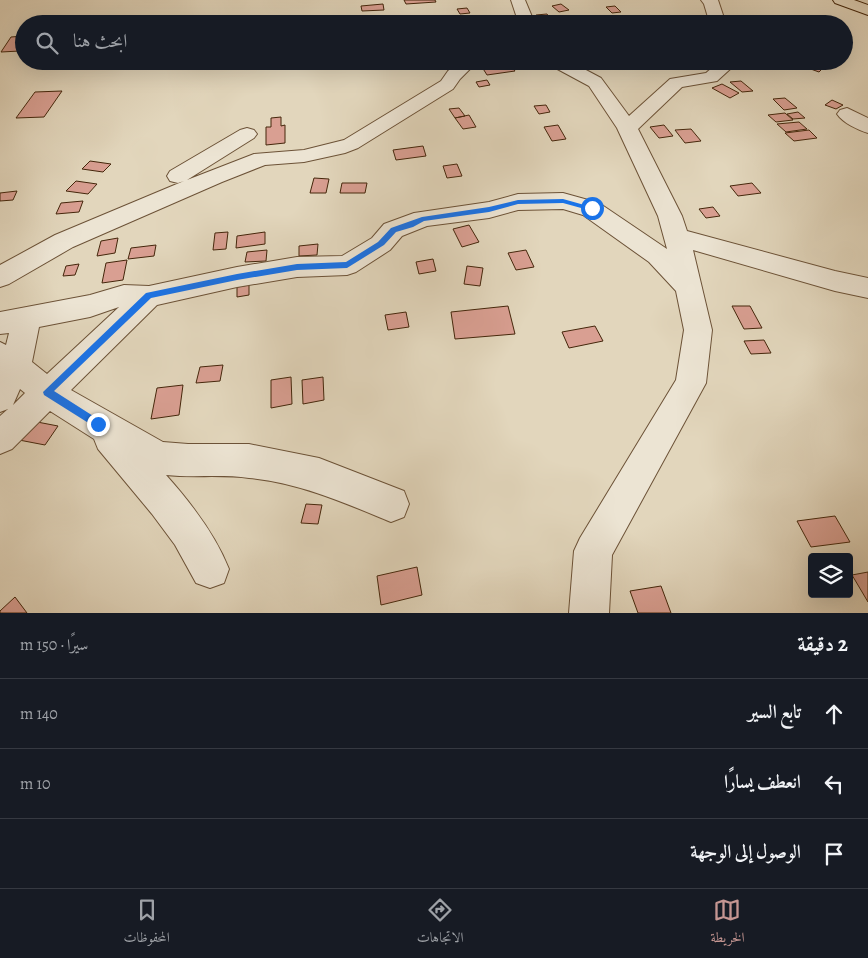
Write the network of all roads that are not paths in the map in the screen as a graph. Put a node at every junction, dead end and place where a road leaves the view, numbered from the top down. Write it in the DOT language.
graph roads {
  1 [pos="518,0"];
  2 [pos="710,0"];
  3 [pos="840,0"];
  4 [pos="868,10"];
  5 [pos="524,15"];
  6 [pos="713,15"];
  7 [pos="460,70"];
  8 [pos="573,70"];
  9 [pos="719,70"];
  10 [pos="847,114"];
  11 [pos="868,126"];
  12 [pos="627,128"];
  13 [pos="247,134"];
  14 [pos="677,237"];
  15 [pos="64,240"];
  16 [pos="0,277"];
  17 [pos="689,288"];
  18 [pos="868,288"];
  19 [pos="149,296"];
  20 [pos="13,321"];
  21 [pos="8,361"];
  22 [pos="48,392"];
  23 [pos="0,398"];
  24 [pos="98,424"];
  25 [pos="0,438"];
  26 [pos="391,504"];
  27 [pos="210,569"];
  28 [pos="589,613"];
  1 -- 5 [label="street"];
  2 -- 6 [label="street"];
  3 -- 4 [label="main road"];
  7 -- 15 [label="street"];
  8 -- 12 [label="street"];
  9 -- 12 [label="street"];
  10 -- 11 [label="street"];
  12 -- 14 [label="street"];
  13 -- 15 [label="street"];
  14 -- 17 [label="street"];
  14 -- 18 [label="street"];
  15 -- 16 [label="street"];
  17 -- 19 [label="street"];
  17 -- 28 [label="street"];
  19 -- 20 [label="street"];
  19 -- 22 [label="street"];
  20 -- 21 [label="street"];
  21 -- 22 [label="street"];
  21 -- 23 [label="street"];
  22 -- 24 [label="street"];
  22 -- 25 [label="street"];
  24 -- 26 [label="street"];
  24 -- 27 [label="street"];
}
